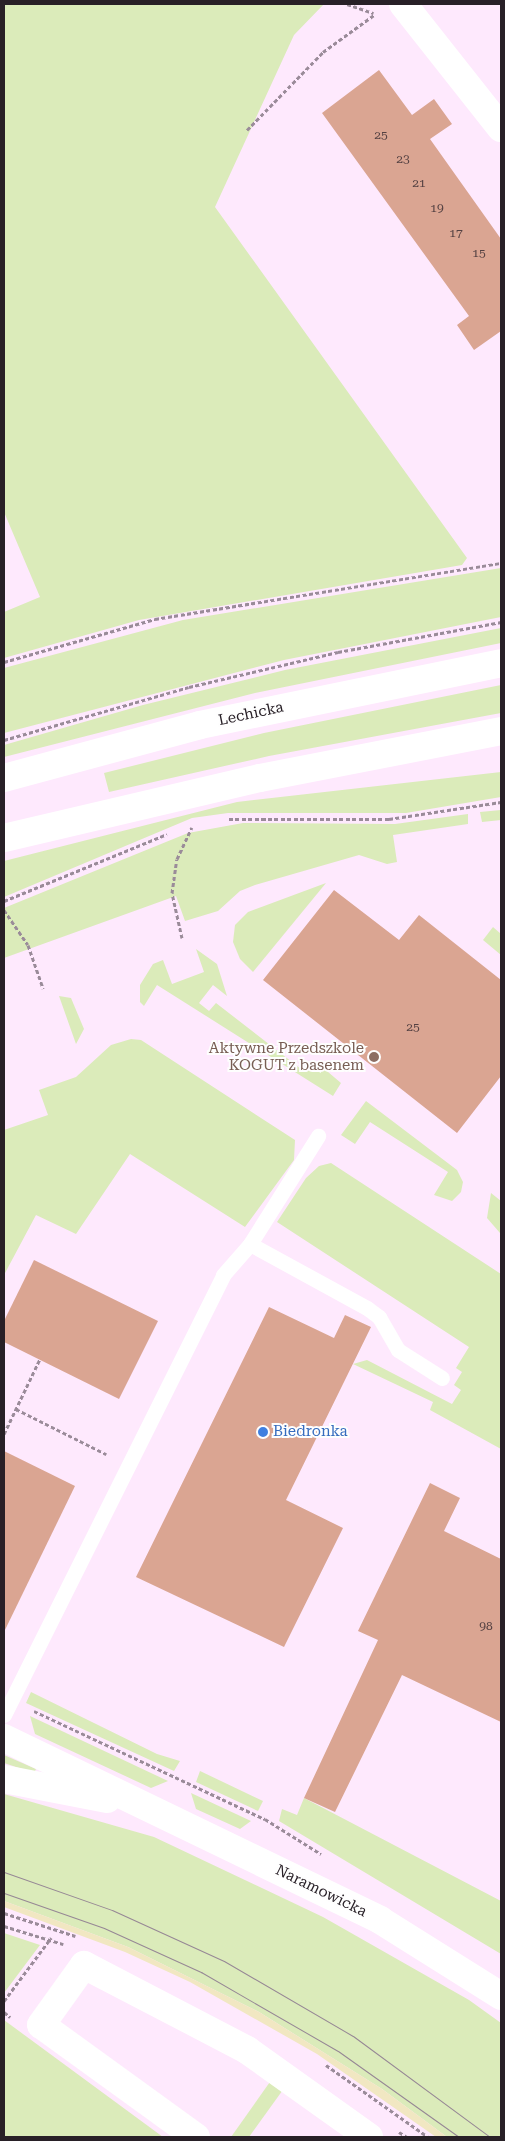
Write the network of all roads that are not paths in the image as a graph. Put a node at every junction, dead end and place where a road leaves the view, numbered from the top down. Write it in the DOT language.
graph roads {
  1 [pos="393,7"];
  2 [pos="501,128"];
  3 [pos="501,663"];
  4 [pos="501,731"];
  5 [pos="4,778"];
  6 [pos="4,838"];
  7 [pos="318,1136"];
  8 [pos="250,1244"];
  9 [pos="442,1378"];
  10 [pos="4,1715"];
  11 [pos="4,1738"];
  12 [pos="4,1779"];
  13 [pos="131,1803"];
  14 [pos="501,1996"];
  15 [pos="196,2137"];
  16 [pos="369,2137"];
  1 -- 2 [label="street"];
  3 -- 5 [label="street, Lechicka"];
  4 -- 6 [label="street"];
  7 -- 8 [label="lane"];
  8 -- 9 [label="lane"];
  8 -- 10 [label="lane"];
  11 -- 13 [label="street, Naramowicka"];
  12 -- 13 [label="street, Naramowicka"];
  13 -- 14 [label="street, Naramowicka"];
  15 -- 16 [label="street"];
}
